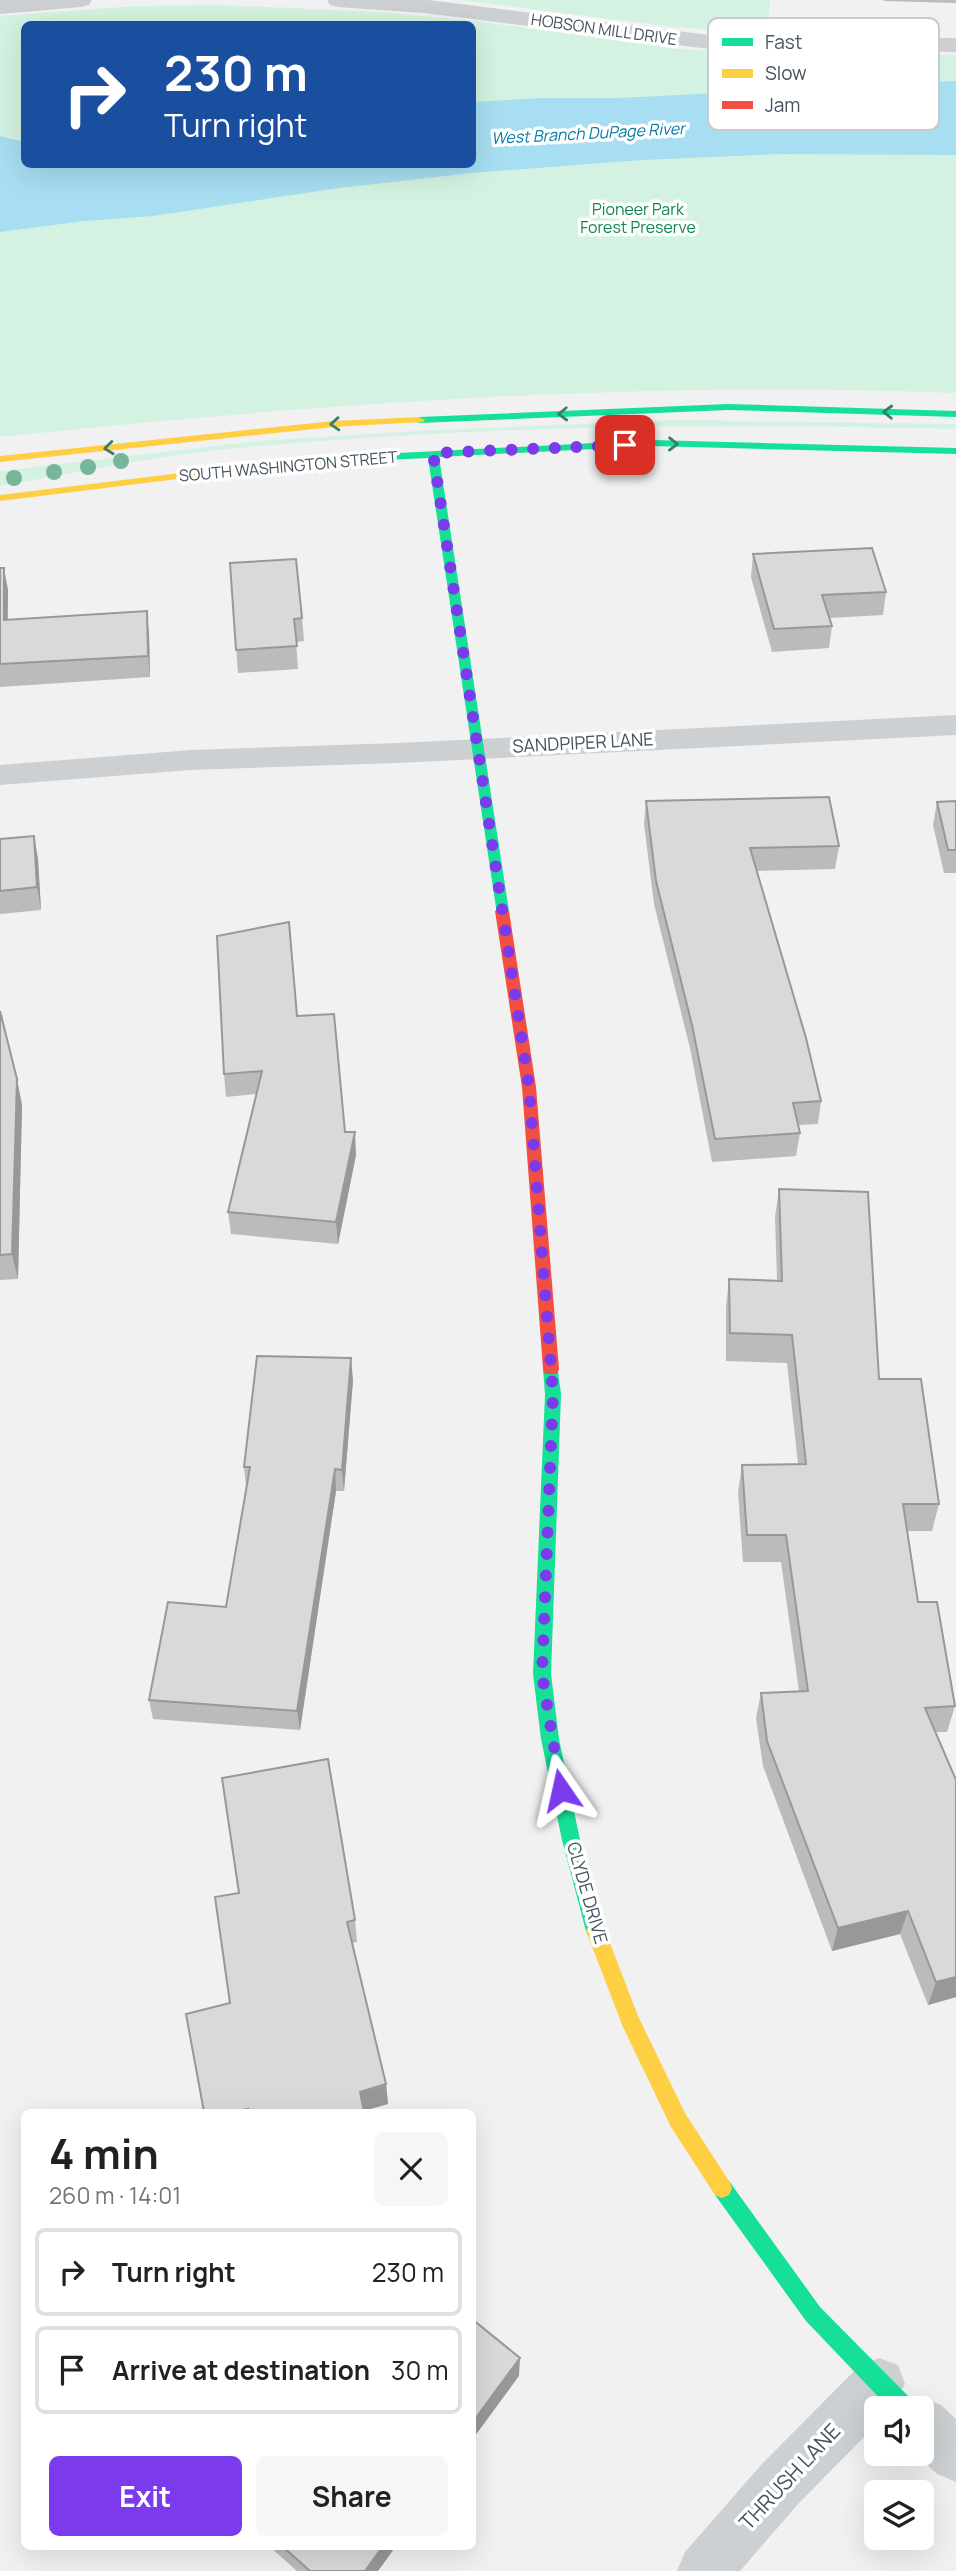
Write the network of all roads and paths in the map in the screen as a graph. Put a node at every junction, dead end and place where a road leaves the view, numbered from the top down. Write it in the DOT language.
graph roads {
  1 [pos="81,0"];
  2 [pos="338,0"];
  3 [pos="0,6"];
  4 [pos="708,42"];
  5 [pos="956,414"];
  6 [pos="956,451"];
  7 [pos="433,453"];
  8 [pos="0,459"];
  9 [pos="0,498"];
  10 [pos="956,725"];
  11 [pos="477,748"];
  12 [pos="0,775"];
  13 [pos="892,2396"];
  14 [pos="864,2418"];
  15 [pos="934,2435"];
  16 [pos="956,2455"];
  17 [pos="704,2571"];
  1 -- 3 [label="street"];
  2 -- 4 [label="street, HOBSON MILL DRIVE"];
  5 -- 8 [label="main road, SOUTH WASHINGTON STREET, one-way"];
  7 -- 6 [label="main road, SOUTH WASHINGTON STREET, one-way"];
  7 -- 9 [label="main road, SOUTH WASHINGTON STREET"];
  7 -- 11 [label="main road, CLYDE DRIVE"];
  10 -- 11 [label="street, SANDPIPER LANE"];
  11 -- 12 [label="street, SANDPIPER LANE"];
  11 -- 13 [label="main road, CLYDE DRIVE"];
  14 -- 17 [label="street, THRUSH LANE"];
  15 -- 16 [label="street"];
}
